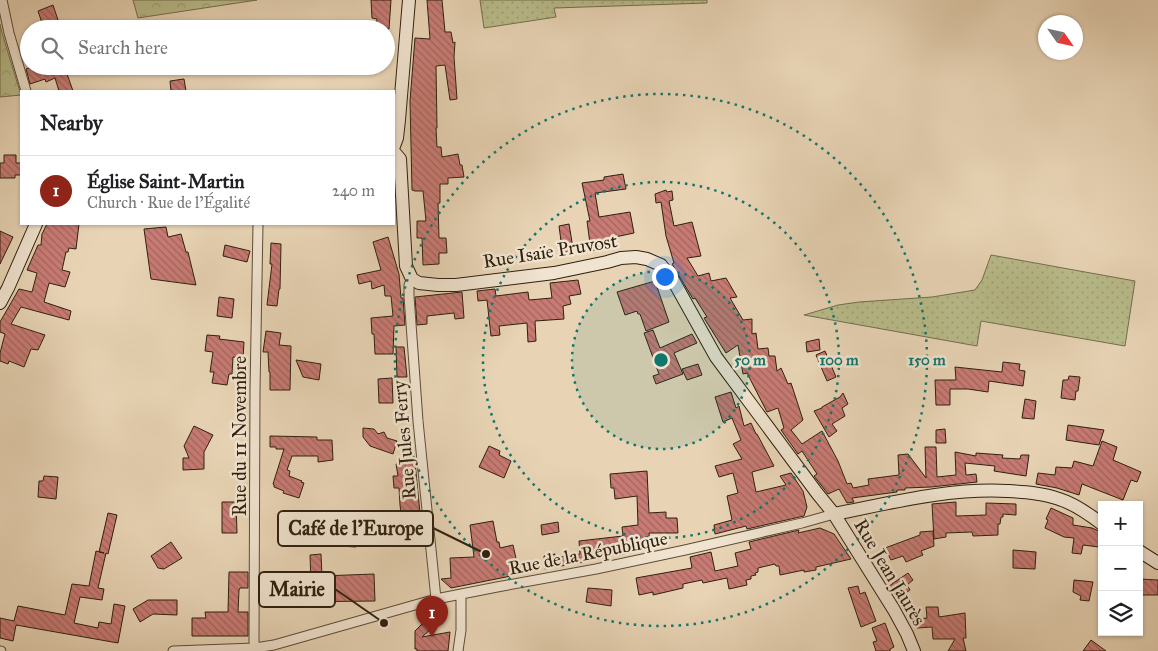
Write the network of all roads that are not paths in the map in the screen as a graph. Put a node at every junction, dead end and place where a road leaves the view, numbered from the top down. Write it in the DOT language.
graph roads {
  1 [pos="2,0"];
  2 [pos="408,0"];
  3 [pos="20,71"];
  4 [pos="21,75"];
  5 [pos="26,90"];
  6 [pos="395,142"];
  7 [pos="395,153"];
  8 [pos="36,225"];
  9 [pos="258,225"];
  10 [pos="412,279"];
  11 [pos="0,303"];
  12 [pos="834,514"];
  13 [pos="1098,521"];
  14 [pos="1143,553"];
  15 [pos="1158,564"];
  16 [pos="461,598"];
  17 [pos="436,599"];
  18 [pos="255,648"];
  19 [pos="173,651"];
  20 [pos="458,651"];
  21 [pos="914,651"];
  1 -- 3 [label="street"];
  2 -- 6 [label="street"];
  4 -- 5 [label="street"];
  7 -- 10 [label="street"];
  8 -- 11 [label="street"];
  9 -- 18 [label="street, Rue du 11 Novembre"];
  10 -- 12 [label="street, Rue Isaïe Pruvost"];
  10 -- 17 [label="street, Rue Jules Ferry"];
  12 -- 13 [label="street"];
  12 -- 16 [label="street, Rue de la République"];
  12 -- 21 [label="street, Rue Jean Jaurès"];
  14 -- 15 [label="street"];
  16 -- 17 [label="street, Rue de la République"];
  16 -- 20 [label="street"];
  17 -- 18 [label="street, Rue de la République"];
  18 -- 19 [label="street, Rue de la République"];
}
